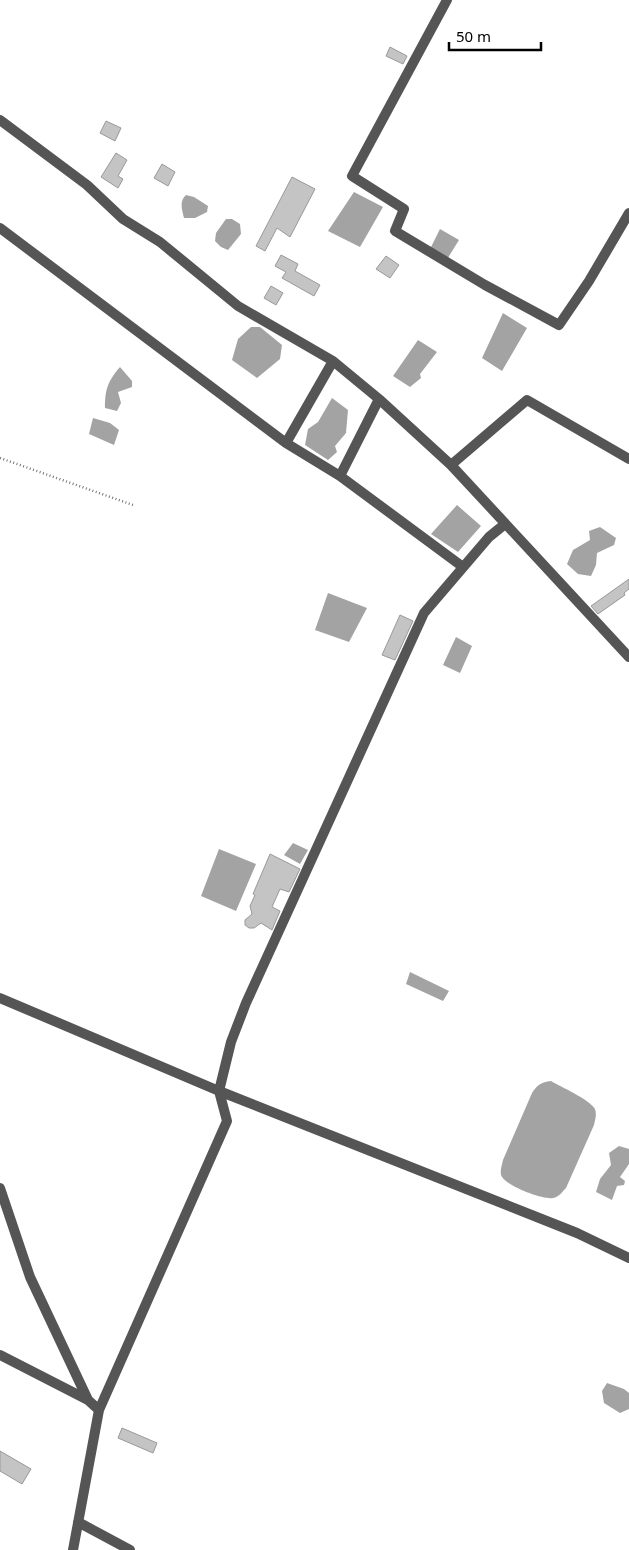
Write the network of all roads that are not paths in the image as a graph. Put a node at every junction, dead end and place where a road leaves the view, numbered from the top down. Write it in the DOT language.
graph roads {
  1 [pos="447,0"];
  2 [pos="0,120"];
  3 [pos="629,212"];
  4 [pos="0,228"];
  5 [pos="333,361"];
  6 [pos="379,399"];
  7 [pos="286,443"];
  8 [pos="629,459"];
  9 [pos="451,465"];
  10 [pos="340,476"];
  11 [pos="505,524"];
  12 [pos="463,567"];
  13 [pos="629,657"];
  14 [pos="0,998"];
  15 [pos="219,1091"];
  16 [pos="0,1188"];
  17 [pos="629,1258"];
  18 [pos="0,1355"];
  19 [pos="88,1400"];
  20 [pos="99,1410"];
  21 [pos="78,1522"];
  22 [pos="73,1550"];
  23 [pos="130,1550"];
  1 -- 3 [label="street"];
  2 -- 5 [label="street"];
  4 -- 7 [label="street"];
  5 -- 6 [label="street"];
  5 -- 7 [label="street"];
  6 -- 9 [label="street"];
  6 -- 10 [label="street"];
  7 -- 10 [label="street"];
  8 -- 9 [label="street"];
  9 -- 11 [label="street"];
  10 -- 12 [label="street"];
  11 -- 12 [label="street"];
  11 -- 13 [label="street"];
  12 -- 15 [label="street"];
  14 -- 15 [label="street"];
  15 -- 17 [label="street"];
  15 -- 20 [label="street"];
  16 -- 19 [label="street"];
  18 -- 19 [label="street"];
  19 -- 20 [label="street"];
  20 -- 21 [label="street"];
  21 -- 22 [label="street"];
  21 -- 23 [label="street"];
}
